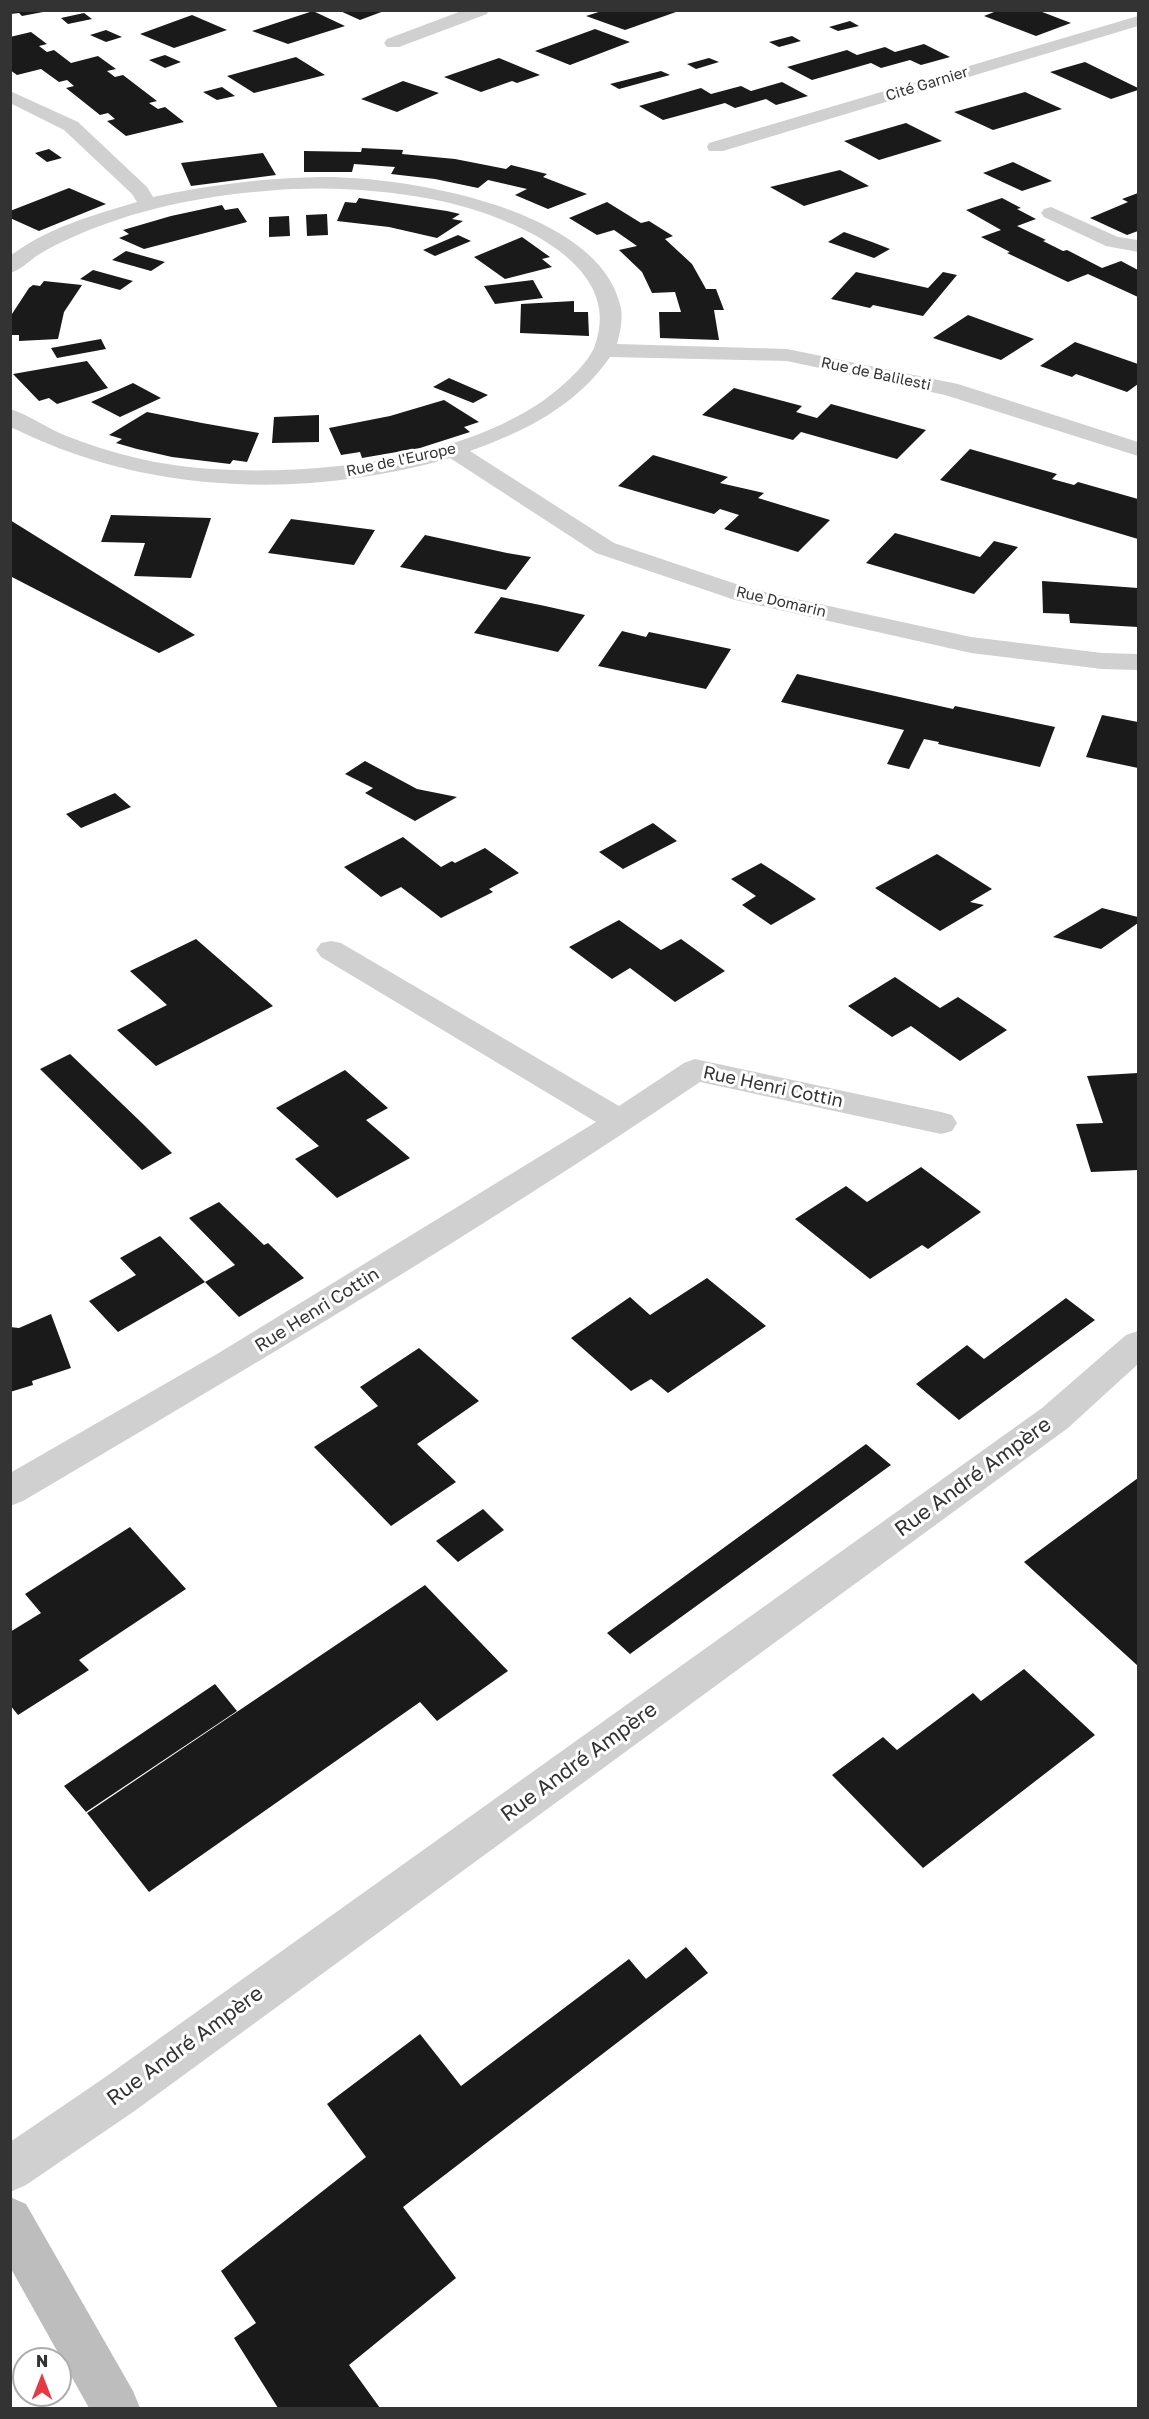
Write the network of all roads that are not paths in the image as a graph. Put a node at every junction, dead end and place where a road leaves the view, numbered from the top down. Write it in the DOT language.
graph roads {
  1 [pos="481,10"];
  2 [pos="1118,10"];
  3 [pos="1138,19"];
  4 [pos="393,44"];
  5 [pos="10,96"];
  6 [pos="31,106"];
  7 [pos="10,112"];
  8 [pos="716,147"];
  9 [pos="147,203"];
  10 [pos="1051,213"];
  11 [pos="1138,246"];
  12 [pos="10,267"];
  13 [pos="604,350"];
  14 [pos="10,416"];
  15 [pos="1138,449"];
  16 [pos="455,451"];
  17 [pos="1138,662"];
  18 [pos="331,950"];
  19 [pos="619,1121"];
  20 [pos="941,1123"];
  21 [pos="1138,1344"];
  22 [pos="10,1491"];
  23 [pos="10,2169"];
  24 [pos="10,2220"];
  25 [pos="116,2409"];
  1 -- 4 [label="street"];
  2 -- 3 [label="street"];
  3 -- 8 [label="street, Cité Garnier"];
  5 -- 6 [label="street"];
  6 -- 7 [label="street"];
  6 -- 9 [label="street"];
  9 -- 12 [label="street, Rue de l'Europe"];
  9 -- 13 [label="street, Rue de l'Europe"];
  10 -- 11 [label="street"];
  13 -- 15 [label="street, Rue de Balilesti"];
  13 -- 16 [label="street, Rue de l'Europe"];
  14 -- 16 [label="street, Rue de l'Europe"];
  16 -- 17 [label="street, Rue Domarin"];
  18 -- 19 [label="street"];
  19 -- 20 [label="street, Rue Henri Cottin"];
  19 -- 22 [label="street, Rue Henri Cottin"];
  21 -- 23 [label="street, Rue André Ampère"];
  24 -- 25 [label="main road"];
}
